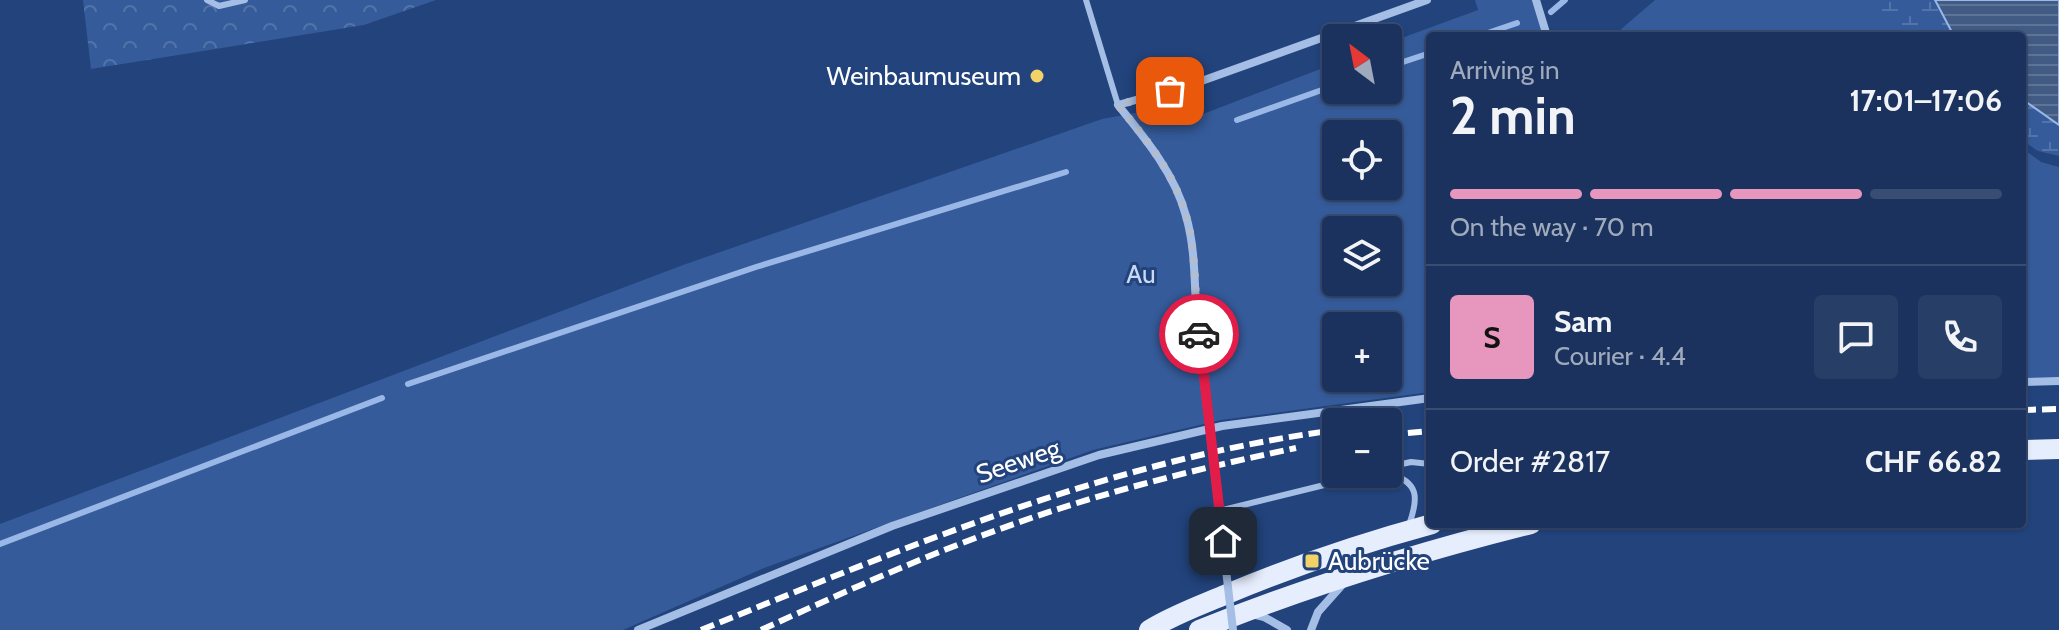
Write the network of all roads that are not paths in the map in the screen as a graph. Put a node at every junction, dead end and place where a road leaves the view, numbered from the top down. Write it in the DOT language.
graph roads {
  1 [pos="207,0"];
  2 [pos="245,0"];
  3 [pos="1086,0"];
  4 [pos="1427,0"];
  5 [pos="1536,0"];
  6 [pos="1546,32"];
  7 [pos="1118,105"];
  8 [pos="2059,381"];
  9 [pos="2026,382"];
  10 [pos="1426,399"];
  11 [pos="2059,449"];
  12 [pos="2026,450"];
  13 [pos="1402,464"];
  14 [pos="1426,464"];
  15 [pos="1402,478"];
  16 [pos="1322,486"];
  17 [pos="1219,511"];
  18 [pos="1426,526"];
  19 [pos="1516,528"];
  20 [pos="1406,531"];
  21 [pos="1350,577"];
  22 [pos="1238,621"];
  23 [pos="638,630"];
  24 [pos="1149,630"];
  25 [pos="1199,630"];
  26 [pos="1287,630"];
  27 [pos="1311,630"];
  1 -- 2 [label="lane"];
  3 -- 7 [label="lane"];
  4 -- 7 [label="street"];
  5 -- 6 [label="street"];
  7 -- 17 [label="street, bridge"];
  8 -- 9 [label="street"];
  10 -- 23 [label="street, Seeweg"];
  11 -- 12 [label="main road"];
  13 -- 14 [label="lane"];
  15 -- 20 [label="lane"];
  16 -- 17 [label="lane"];
  17 -- 22 [label="street, bridge"];
  18 -- 20 [label="main road"];
  19 -- 21 [label="main road"];
  20 -- 24 [label="main road"];
  21 -- 22 [label="main road"];
  21 -- 27 [label="street"];
  22 -- 25 [label="main road"];
  22 -- 26 [label="street"];
}
